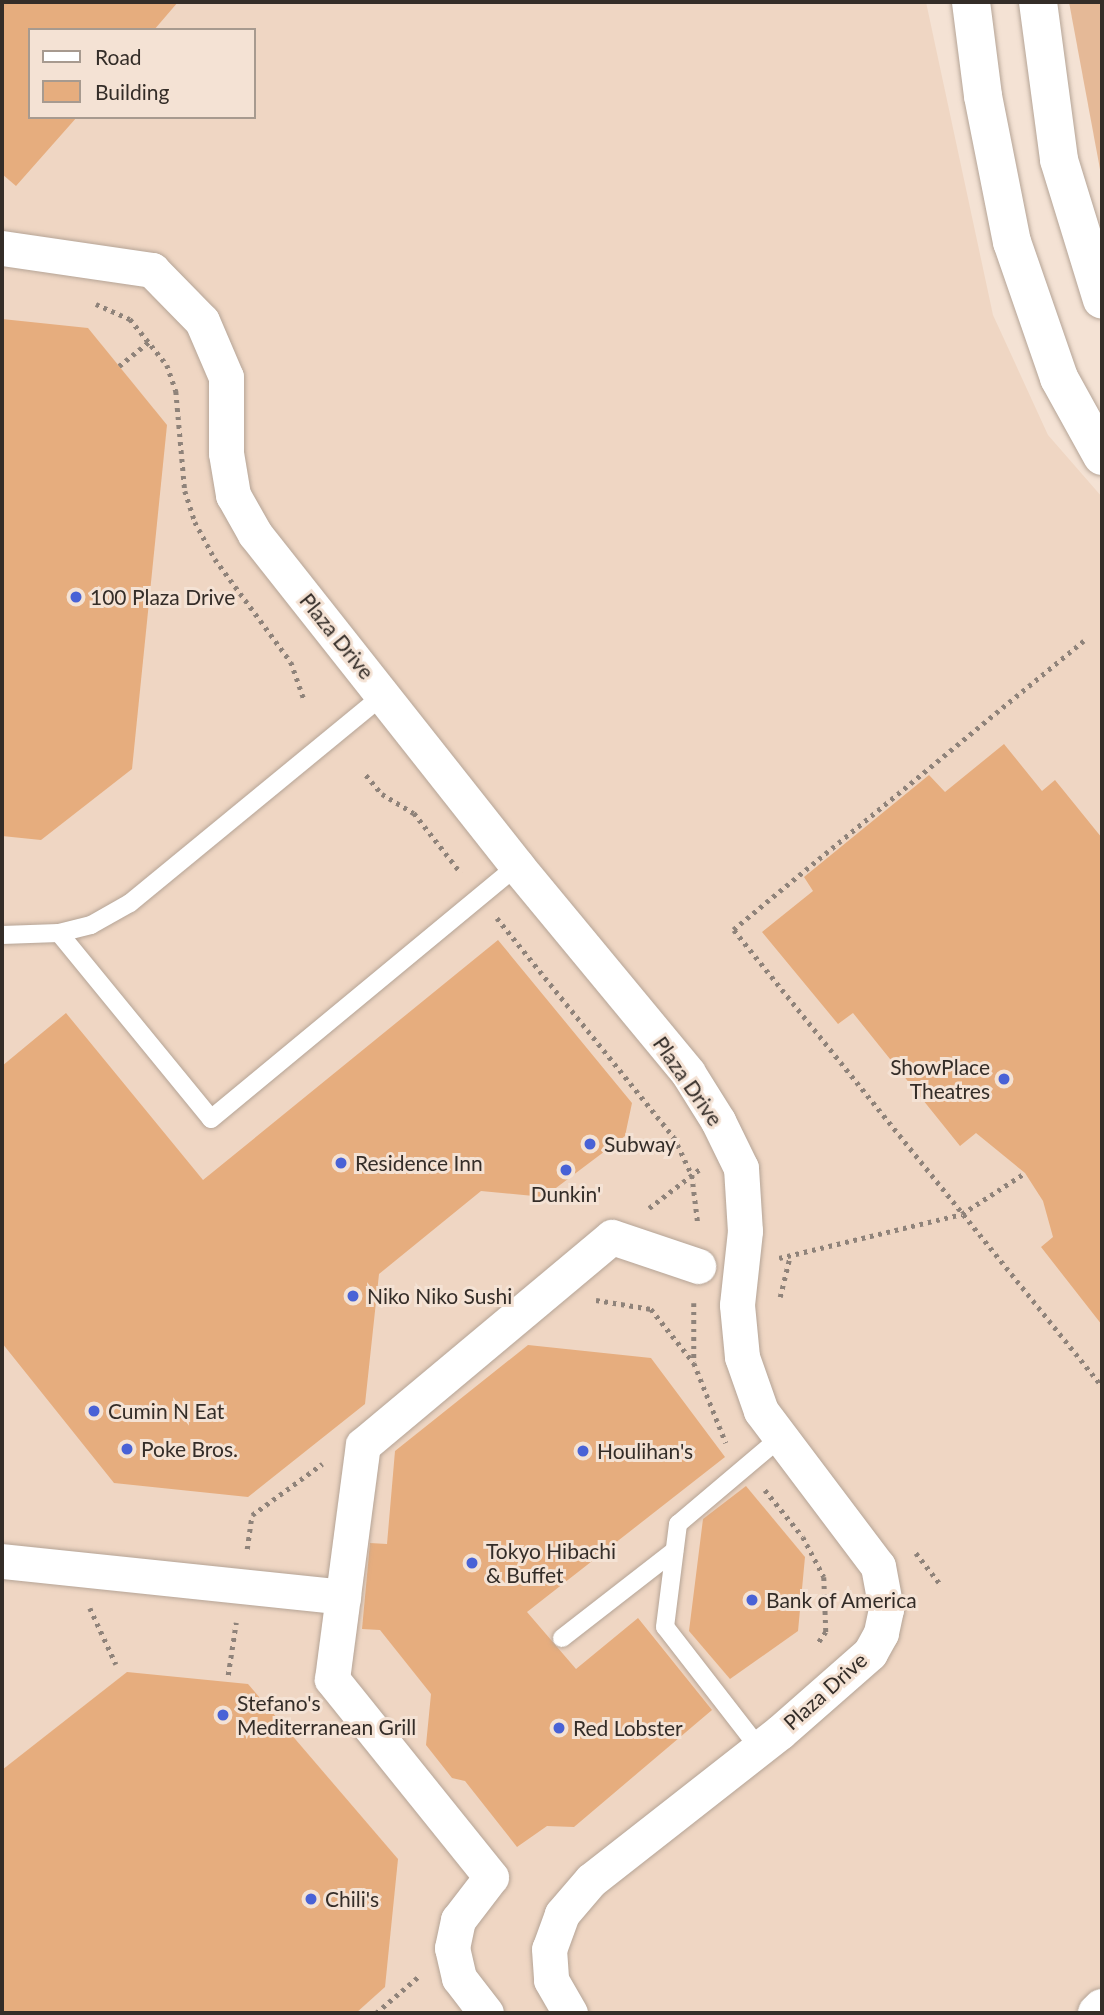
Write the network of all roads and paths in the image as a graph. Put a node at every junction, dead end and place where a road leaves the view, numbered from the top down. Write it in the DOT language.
graph roads {
  1 [pos="971,2"];
  2 [pos="1038,2"];
  3 [pos="2,247"];
  4 [pos="1102,300"];
  5 [pos="93,303"];
  6 [pos="119,366"];
  7 [pos="1102,456"];
  8 [pos="1084,641"];
  9 [pos="384,695"];
  10 [pos="366,775"];
  11 [pos="517,866"];
  12 [pos="479,896"];
  13 [pos="59,933"];
  14 [pos="2,935"];
  15 [pos="730,1145"];
  16 [pos="1025,1173"];
  17 [pos="692,1175"];
  18 [pos="962,1214"];
  19 [pos="612,1237"];
  20 [pos="790,1256"];
  21 [pos="742,1265"];
  22 [pos="698,1266"];
  23 [pos="779,1301"];
  24 [pos="694,1363"];
  25 [pos="1102,1386"];
  26 [pos="781,1437"];
  27 [pos="363,1445"];
  28 [pos="908,1543"];
  29 [pos="674,1551"];
  30 [pos="2,1561"];
  31 [pos="86,1569"];
  32 [pos="241,1586"];
  33 [pos="941,1586"];
  34 [pos="343,1597"];
  35 [pos="562,1638"];
  36 [pos="116,1664"];
  37 [pos="228,1675"];
  38 [pos="759,1748"];
  39 [pos="452,1948"];
  40 [pos="1102,2008"];
  41 [pos="376,2013"];
  42 [pos="486,2013"];
  43 [pos="570,2013"];
  44 [pos="1097,2013"];
  1 -- 7 [label="main road"];
  2 -- 4 [label="main road"];
  3 -- 9 [label="street, Plaza Drive"];
  5 -- 6 [label="path"];
  8 -- 18 [label="path"];
  9 -- 11 [label="street, Plaza Drive"];
  9 -- 13 [label="lane"];
  10 -- 12 [label="path"];
  11 -- 12 [label="lane"];
  11 -- 15 [label="street, Plaza Drive"];
  12 -- 13 [label="lane"];
  12 -- 17 [label="path"];
  13 -- 14 [label="lane"];
  15 -- 17 [label="path"];
  15 -- 21 [label="street, Plaza Drive"];
  16 -- 18 [label="path"];
  17 -- 19 [label="path"];
  17 -- 22 [label="path"];
  18 -- 20 [label="path"];
  18 -- 25 [label="path"];
  19 -- 22 [label="street"];
  19 -- 27 [label="street"];
  20 -- 21 [label="path"];
  20 -- 23 [label="path"];
  21 -- 26 [label="street, Plaza Drive"];
  22 -- 24 [label="path"];
  26 -- 29 [label="lane"];
  26 -- 38 [label="street, Plaza Drive"];
  27 -- 32 [label="path"];
  27 -- 34 [label="street"];
  28 -- 33 [label="path"];
  29 -- 35 [label="lane"];
  29 -- 38 [label="lane"];
  30 -- 31 [label="street"];
  31 -- 32 [label="street"];
  31 -- 36 [label="path"];
  32 -- 34 [label="street"];
  32 -- 37 [label="path"];
  34 -- 39 [label="street"];
  38 -- 43 [label="street, Plaza Drive"];
  39 -- 41 [label="path"];
  39 -- 42 [label="street"];
  40 -- 44 [label="main road"];
}
